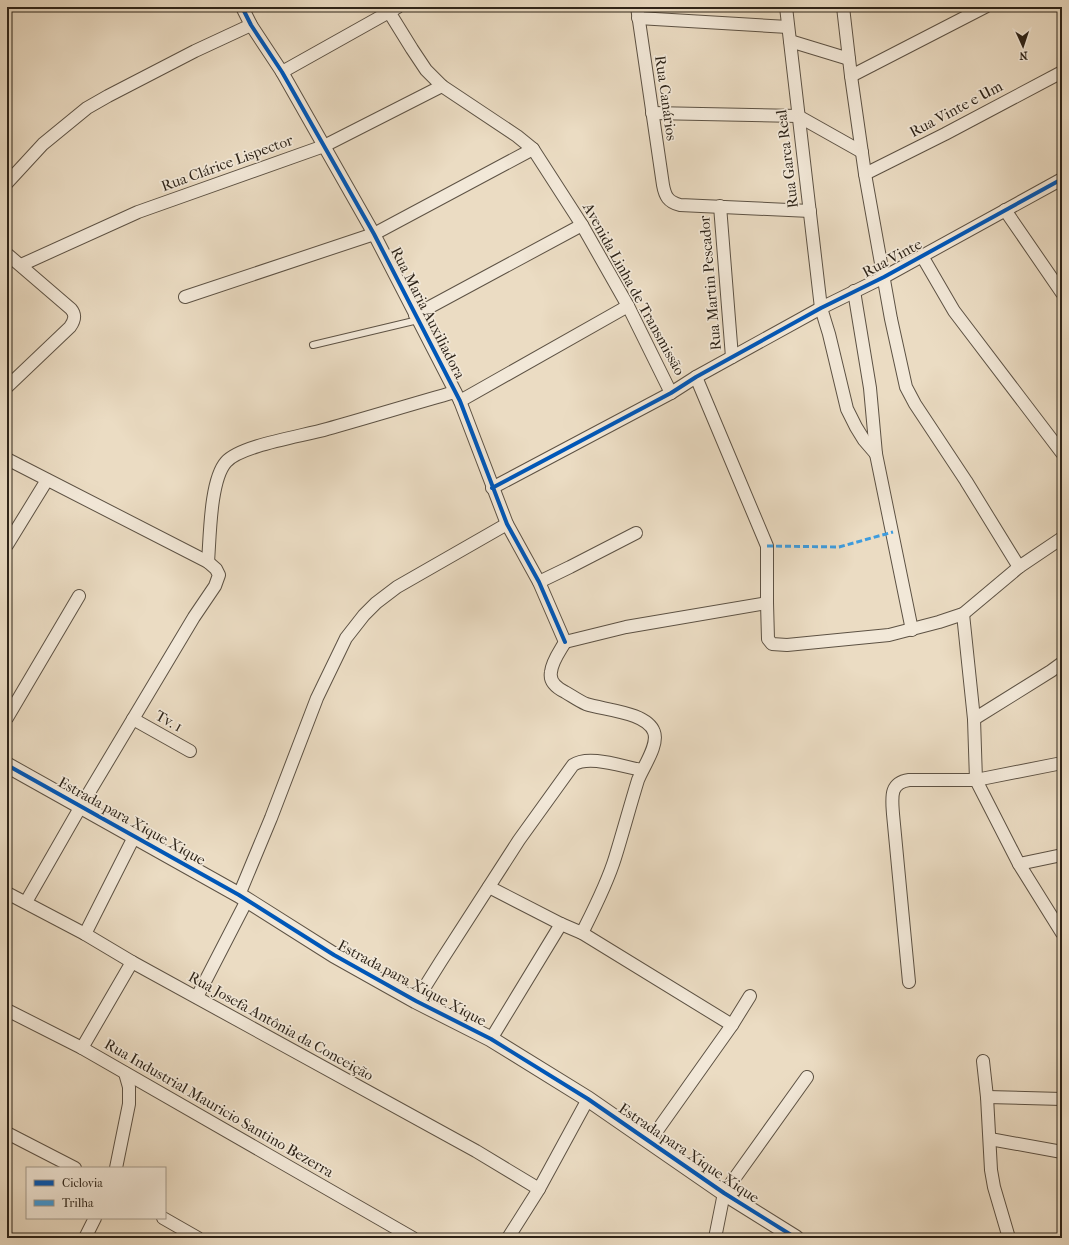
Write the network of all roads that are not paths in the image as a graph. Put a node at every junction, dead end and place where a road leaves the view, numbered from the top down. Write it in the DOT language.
graph roads {
  1 [pos="242,7"];
  2 [pos="786,7"];
  3 [pos="843,7"];
  4 [pos="985,7"];
  5 [pos="391,9"];
  6 [pos="637,12"];
  7 [pos="251,25"];
  8 [pos="788,26"];
  9 [pos="790,41"];
  10 [pos="849,59"];
  11 [pos="282,72"];
  12 [pos="1062,72"];
  13 [pos="851,76"];
  14 [pos="442,86"];
  15 [pos="652,113"];
  16 [pos="798,116"];
  17 [pos="324,146"];
  18 [pos="534,149"];
  19 [pos="862,152"];
  20 [pos="865,174"];
  21 [pos="1062,178"];
  22 [pos="7,183"];
  23 [pos="720,206"];
  24 [pos="1005,210"];
  25 [pos="810,211"];
  26 [pos="582,225"];
  27 [pos="374,234"];
  28 [pos="7,254"];
  29 [pos="922,256"];
  30 [pos="20,266"];
  31 [pos="884,277"];
  32 [pos="854,291"];
  33 [pos="1062,293"];
  34 [pos="185,297"];
  35 [pos="628,306"];
  36 [pos="821,308"];
  37 [pos="417,318"];
  38 [pos="313,345"];
  39 [pos="732,357"];
  40 [pos="696,377"];
  41 [pos="7,387"];
  42 [pos="671,393"];
  43 [pos="458,397"];
  44 [pos="1062,453"];
  45 [pos="876,454"];
  46 [pos="7,459"];
  47 [pos="47,480"];
  48 [pos="492,488"];
  49 [pos="506,524"];
  50 [pos="636,533"];
  51 [pos="1062,538"];
  52 [pos="7,545"];
  53 [pos="208,562"];
  54 [pos="1019,567"];
  55 [pos="539,582"];
  56 [pos="79,596"];
  57 [pos="767,603"];
  58 [pos="963,614"];
  59 [pos="912,630"];
  60 [pos="565,642"];
  61 [pos="1062,663"];
  62 [pos="1057,670"];
  63 [pos="7,718"];
  64 [pos="133,719"];
  65 [pos="974,719"];
  66 [pos="190,750"];
  67 [pos="1062,763"];
  68 [pos="7,765"];
  69 [pos="642,770"];
  70 [pos="976,780"];
  71 [pos="81,806"];
  72 [pos="134,837"];
  73 [pos="1062,855"];
  74 [pos="1019,864"];
  75 [pos="489,887"];
  76 [pos="7,893"];
  77 [pos="243,898"];
  78 [pos="26,902"];
  79 [pos="561,924"];
  80 [pos="582,933"];
  81 [pos="1062,933"];
  82 [pos="85,934"];
  83 [pos="132,962"];
  84 [pos="909,982"];
  85 [pos="750,996"];
  86 [pos="197,997"];
  87 [pos="416,1001"];
  88 [pos="9,1013"];
  89 [pos="732,1025"];
  90 [pos="491,1039"];
  91 [pos="82,1048"];
  92 [pos="983,1061"];
  93 [pos="124,1073"];
  94 [pos="807,1077"];
  95 [pos="987,1097"];
  96 [pos="588,1099"];
  97 [pos="1062,1099"];
  98 [pos="7,1133"];
  99 [pos="990,1139"];
  100 [pos="650,1142"];
  101 [pos="1062,1152"];
  102 [pos="73,1167"];
  103 [pos="116,1167"];
  104 [pos="539,1189"];
  105 [pos="724,1193"];
  106 [pos="94,1219"];
  107 [pos="165,1219"];
  108 [pos="85,1238"];
  109 [pos="198,1238"];
  110 [pos="413,1238"];
  111 [pos="508,1238"];
  112 [pos="715,1238"];
  113 [pos="796,1238"];
  114 [pos="1012,1238"];
  1 -- 7 [label="street, Rua Maria Auxiliadora"];
  2 -- 8 [label="street, Rua Garca Real"];
  3 -- 10 [label="street"];
  4 -- 13 [label="street"];
  5 -- 11 [label="street"];
  5 -- 14 [label="street, Avenida Linha de Transmissão"];
  6 -- 8 [label="street"];
  6 -- 15 [label="street, Rua Canários"];
  7 -- 11 [label="street, Rua Maria Auxiliadora"];
  7 -- 22 [label="street"];
  8 -- 9 [label="street, Rua Garca Real"];
  9 -- 10 [label="street"];
  9 -- 16 [label="street, Rua Garca Real"];
  10 -- 13 [label="street"];
  11 -- 17 [label="street, Rua Maria Auxiliadora"];
  12 -- 20 [label="street, Rua Vinte e Um"];
  13 -- 19 [label="street"];
  14 -- 17 [label="street, Rua Clárice Lispector"];
  14 -- 18 [label="street, Avenida Linha de Transmissão"];
  15 -- 16 [label="street"];
  15 -- 23 [label="street, Rua Canários"];
  16 -- 19 [label="street"];
  16 -- 25 [label="street, Rua Garca Real"];
  17 -- 27 [label="street, Rua Maria Auxiliadora"];
  17 -- 30 [label="street, Rua Clárice Lispector"];
  18 -- 26 [label="street, Avenida Linha de Transmissão"];
  18 -- 27 [label="street"];
  19 -- 20 [label="street"];
  20 -- 31 [label="street"];
  21 -- 24 [label="street, Rua Vinte"];
  23 -- 25 [label="street"];
  23 -- 39 [label="street, Rua Martin Pescador"];
  24 -- 29 [label="street, Rua Vinte"];
  24 -- 33 [label="street"];
  25 -- 36 [label="street, Rua Garca Real"];
  26 -- 35 [label="street, Avenida Linha de Transmissão"];
  26 -- 37 [label="street"];
  27 -- 34 [label="street"];
  27 -- 37 [label="street, Rua Maria Auxiliadora"];
  28 -- 30 [label="street"];
  29 -- 31 [label="street, Rua Vinte"];
  29 -- 44 [label="street"];
  30 -- 41 [label="street"];
  31 -- 32 [label="street, Rua Vinte"];
  31 -- 54 [label="street"];
  32 -- 36 [label="street, Rua Vinte"];
  32 -- 45 [label="street"];
  35 -- 42 [label="street, Avenida Linha de Transmissão"];
  35 -- 43 [label="street"];
  36 -- 39 [label="street, Rua Vinte"];
  36 -- 45 [label="street, Rua Garca Real"];
  37 -- 38 [label="lane"];
  37 -- 43 [label="street, Rua Maria Auxiliadora"];
  39 -- 40 [label="street, Rua Vinte"];
  40 -- 42 [label="street, Rua Vinte"];
  40 -- 57 [label="street"];
  42 -- 48 [label="street, Rua Vinte"];
  43 -- 48 [label="street, Rua Maria Auxiliadora"];
  43 -- 53 [label="street"];
  45 -- 59 [label="street"];
  46 -- 47 [label="street"];
  47 -- 52 [label="street"];
  47 -- 53 [label="street"];
  48 -- 49 [label="street, Rua Maria Auxiliadora"];
  49 -- 55 [label="street, Rua Maria Auxiliadora"];
  49 -- 77 [label="street"];
  50 -- 55 [label="street"];
  51 -- 54 [label="street"];
  53 -- 64 [label="street"];
  54 -- 58 [label="street"];
  55 -- 60 [label="street, Rua Maria Auxiliadora"];
  56 -- 63 [label="street"];
  57 -- 59 [label="street"];
  57 -- 60 [label="street"];
  58 -- 59 [label="street"];
  58 -- 65 [label="street"];
  60 -- 69 [label="street"];
  61 -- 62 [label="street"];
  62 -- 65 [label="street"];
  64 -- 66 [label="street, Tv. 1"];
  64 -- 71 [label="street"];
  65 -- 70 [label="street"];
  67 -- 70 [label="street"];
  68 -- 71 [label="street, Estrada para Xique Xique"];
  69 -- 75 [label="street"];
  69 -- 80 [label="street"];
  70 -- 74 [label="street"];
  70 -- 84 [label="street"];
  71 -- 72 [label="street, Estrada para Xique Xique"];
  71 -- 78 [label="street"];
  72 -- 77 [label="street, Estrada para Xique Xique"];
  72 -- 82 [label="street"];
  73 -- 74 [label="street"];
  74 -- 81 [label="street"];
  75 -- 79 [label="street"];
  75 -- 87 [label="street"];
  76 -- 78 [label="street, Rua Josefa Antônia da Conceição"];
  77 -- 86 [label="street"];
  77 -- 87 [label="street, Estrada para Xique Xique"];
  78 -- 82 [label="street, Rua Josefa Antônia da Conceição"];
  79 -- 80 [label="street"];
  79 -- 90 [label="street"];
  80 -- 89 [label="street"];
  82 -- 83 [label="street, Rua Josefa Antônia da Conceição"];
  83 -- 86 [label="street, Rua Josefa Antônia da Conceição"];
  83 -- 91 [label="street"];
  85 -- 89 [label="street"];
  86 -- 104 [label="street, Rua Josefa Antônia da Conceição"];
  87 -- 90 [label="street, Estrada para Xique Xique"];
  88 -- 91 [label="street, Rua Industrial Mauricio Santino Bezerra"];
  89 -- 100 [label="street"];
  90 -- 96 [label="street, Estrada para Xique Xique"];
  91 -- 93 [label="street, Rua Industrial Mauricio Santino Bezerra"];
  92 -- 95 [label="street"];
  93 -- 103 [label="street"];
  93 -- 110 [label="street, Rua Industrial Mauricio Santino Bezerra"];
  94 -- 105 [label="street"];
  95 -- 97 [label="street"];
  95 -- 99 [label="street"];
  96 -- 100 [label="street, Estrada para Xique Xique"];
  96 -- 104 [label="street"];
  98 -- 102 [label="street"];
  99 -- 101 [label="street"];
  99 -- 114 [label="street"];
  100 -- 105 [label="street, Estrada para Xique Xique"];
  104 -- 111 [label="street"];
  105 -- 112 [label="street"];
  105 -- 113 [label="street, Estrada para Xique Xique"];
  106 -- 108 [label="street"];
  107 -- 109 [label="street"];
}
